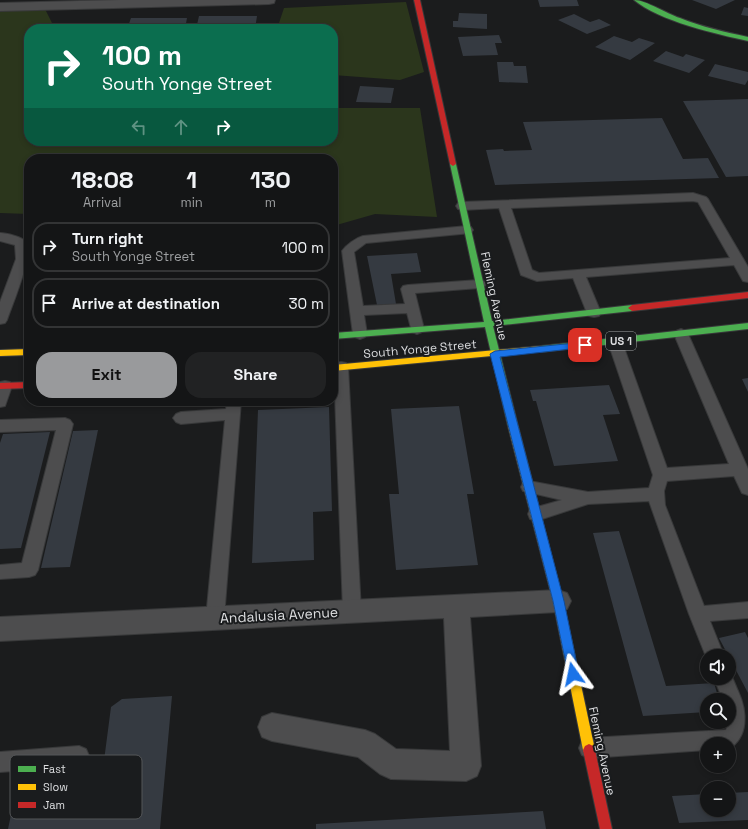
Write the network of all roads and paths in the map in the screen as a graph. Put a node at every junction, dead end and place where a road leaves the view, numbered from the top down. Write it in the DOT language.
graph roads {
  1 [pos="268,0"];
  2 [pos="417,0"];
  3 [pos="637,0"];
  4 [pos="0,7"];
  5 [pos="748,39"];
  6 [pos="504,204"];
  7 [pos="462,206"];
  8 [pos="467,230"];
  9 [pos="0,238"];
  10 [pos="738,262"];
  11 [pos="578,274"];
  12 [pos="748,278"];
  13 [pos="479,284"];
  14 [pos="748,295"];
  15 [pos="412,308"];
  16 [pos="356,310"];
  17 [pos="594,313"];
  18 [pos="0,320"];
  19 [pos="488,324"];
  20 [pos="748,326"];
  21 [pos="417,329"];
  22 [pos="360,334"];
  23 [pos="681,334"];
  24 [pos="338,336"];
  25 [pos="615,342"];
  26 [pos="24,352"];
  27 [pos="0,353"];
  28 [pos="495,354"];
  29 [pos="338,368"];
  30 [pos="338,384"];
  31 [pos="24,385"];
  32 [pos="2,386"];
  33 [pos="0,402"];
  34 [pos="234,408"];
  35 [pos="181,418"];
  36 [pos="0,426"];
  37 [pos="740,470"];
  38 [pos="661,475"];
  39 [pos="529,487"];
  40 [pos="748,489"];
  41 [pos="656,494"];
  42 [pos="588,498"];
  43 [pos="536,514"];
  44 [pos="0,572"];
  45 [pos="558,601"];
  46 [pos="456,606"];
  47 [pos="748,610"];
  48 [pos="352,611"];
  49 [pos="698,614"];
  50 [pos="215,618"];
  51 [pos="0,629"];
  52 [pos="712,649"];
  53 [pos="726,685"];
  54 [pos="272,727"];
  55 [pos="589,748"];
  56 [pos="10,761"];
  57 [pos="0,762"];
  58 [pos="606,829"];
  1 -- 4 [label="street"];
  2 -- 7 [label="street, Fleming Avenue"];
  3 -- 5 [label="street"];
  6 -- 7 [label="lane"];
  6 -- 10 [label="lane"];
  6 -- 11 [label="lane"];
  7 -- 8 [label="street, Fleming Avenue"];
  8 -- 13 [label="street, Fleming Avenue"];
  8 -- 16 [label="lane"];
  9 -- 18 [label="lane"];
  10 -- 11 [label="lane"];
  10 -- 12 [label="lane"];
  11 -- 17 [label="lane"];
  13 -- 15 [label="lane"];
  13 -- 19 [label="street, Fleming Avenue"];
  14 -- 17 [label="street, South Yonge Street"];
  15 -- 16 [label="lane"];
  15 -- 21 [label="lane"];
  16 -- 22 [label="lane"];
  17 -- 19 [label="street, South Yonge Street"];
  19 -- 21 [label="street, South Yonge Street"];
  19 -- 28 [label="street, Fleming Avenue"];
  20 -- 23 [label="street, South Yonge Street / US 1"];
  21 -- 22 [label="street, South Yonge Street"];
  22 -- 24 [label="street, South Yonge Street"];
  23 -- 25 [label="street, South Yonge Street / US 1"];
  23 -- 37 [label="lane"];
  25 -- 28 [label="street, South Yonge Street / US 1"];
  25 -- 38 [label="lane"];
  26 -- 27 [label="street"];
  28 -- 29 [label="street, South Yonge Street / US 1"];
  28 -- 39 [label="street, Fleming Avenue"];
  30 -- 48 [label="lane"];
  31 -- 32 [label="street"];
  32 -- 33 [label="lane"];
  34 -- 35 [label="lane"];
  34 -- 50 [label="lane"];
  36 -- 44 [label="lane"];
  37 -- 38 [label="lane"];
  37 -- 40 [label="lane"];
  38 -- 41 [label="lane"];
  39 -- 42 [label="lane"];
  39 -- 43 [label="street, Fleming Avenue"];
  41 -- 42 [label="lane"];
  41 -- 49 [label="lane"];
  42 -- 43 [label="lane"];
  43 -- 45 [label="street, Fleming Avenue"];
  45 -- 46 [label="street, Andalusia Avenue"];
  45 -- 55 [label="street, Fleming Avenue"];
  46 -- 48 [label="street, Andalusia Avenue"];
  46 -- 54 [label="street"];
  47 -- 49 [label="lane"];
  48 -- 50 [label="street, Andalusia Avenue"];
  49 -- 52 [label="lane"];
  50 -- 51 [label="street, Andalusia Avenue"];
  53 -- 55 [label="lane"];
  55 -- 58 [label="street, Fleming Avenue"];
  56 -- 57 [label="lane"];
}
